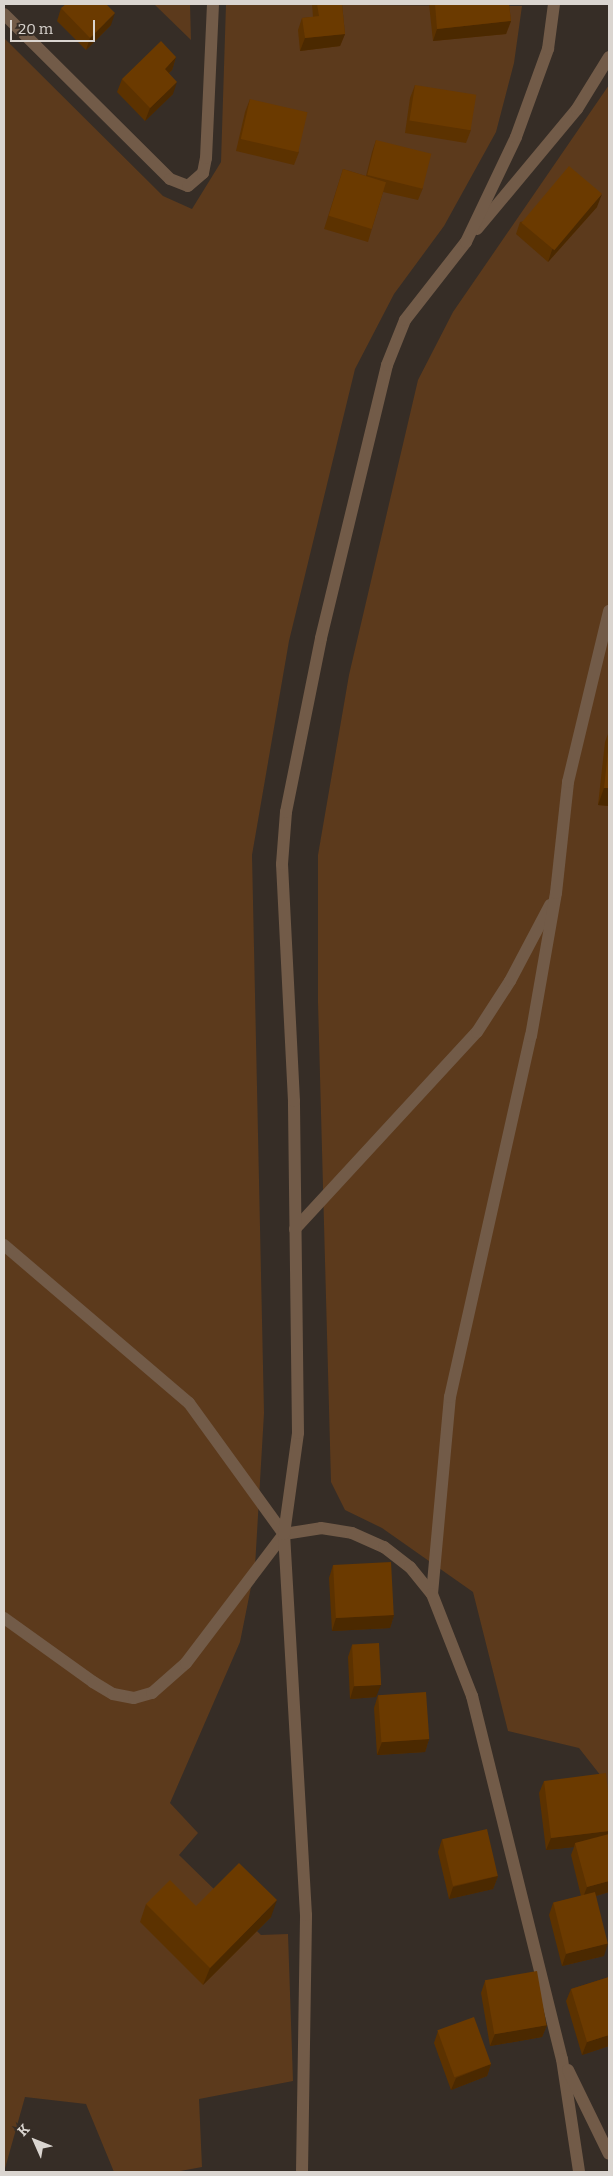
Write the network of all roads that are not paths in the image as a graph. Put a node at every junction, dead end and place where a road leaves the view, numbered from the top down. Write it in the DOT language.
graph roads {
  1 [pos="213,4"];
  2 [pos="554,4"];
  3 [pos="4,14"];
  4 [pos="609,56"];
  5 [pos="466,242"];
  6 [pos="609,610"];
  7 [pos="556,893"];
  8 [pos="295,1229"];
  9 [pos="4,1245"];
  10 [pos="284,1534"];
  11 [pos="432,1594"];
  12 [pos="4,1618"];
  13 [pos="562,2059"];
  14 [pos="609,2154"];
  15 [pos="302,2172"];
  16 [pos="579,2172"];
  1 -- 3 [label="street"];
  2 -- 5 [label="street"];
  4 -- 5 [label="street"];
  5 -- 8 [label="street"];
  6 -- 7 [label="street"];
  7 -- 8 [label="street"];
  7 -- 11 [label="street"];
  8 -- 10 [label="street"];
  9 -- 10 [label="street"];
  10 -- 11 [label="street"];
  10 -- 12 [label="street"];
  10 -- 15 [label="street"];
  11 -- 13 [label="street"];
  13 -- 14 [label="street"];
  13 -- 16 [label="street"];
}
